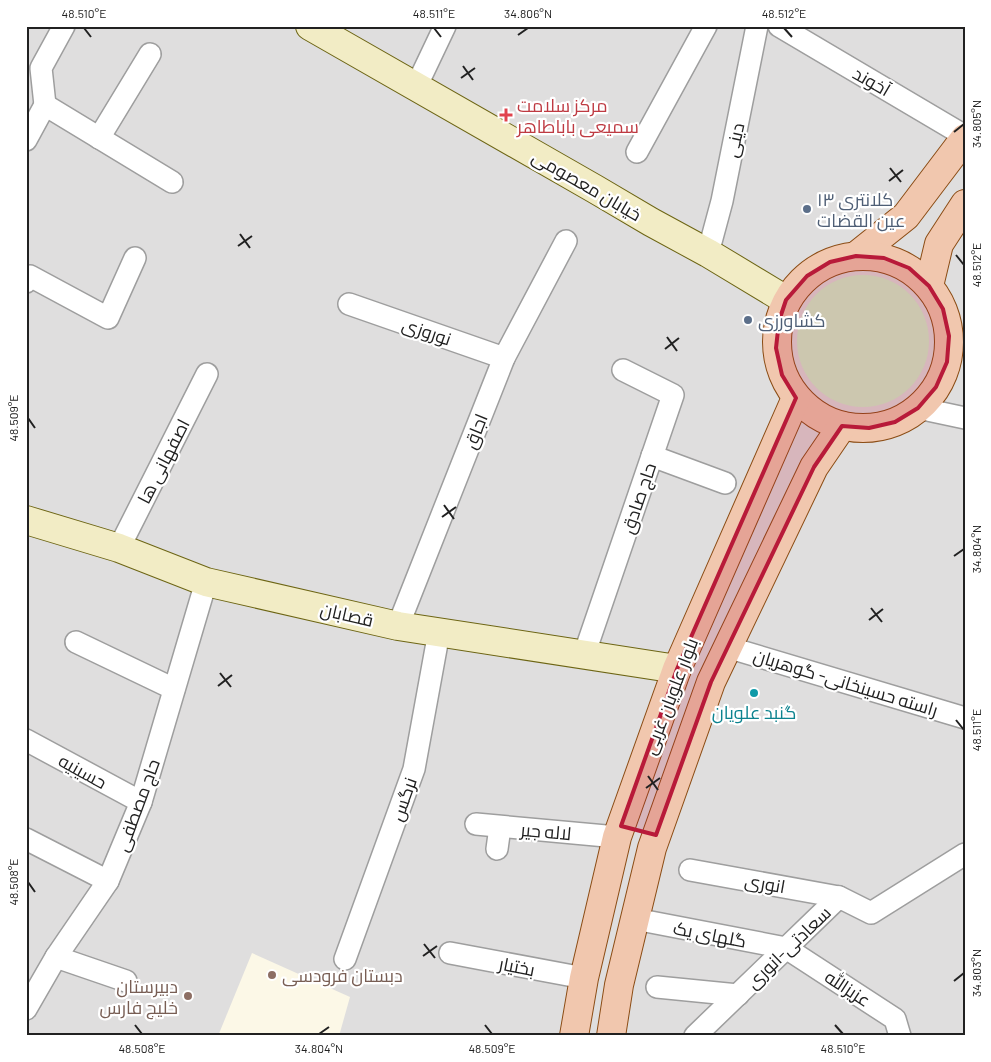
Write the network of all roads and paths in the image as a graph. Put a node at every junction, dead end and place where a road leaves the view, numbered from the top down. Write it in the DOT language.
graph roads {
  1 [pos="64,26"];
  2 [pos="310,26"];
  3 [pos="445,26"];
  4 [pos="706,26"];
  5 [pos="757,26"];
  6 [pos="779,26"];
  7 [pos="150,54"];
  8 [pos="416,86"];
  9 [pos="45,106"];
  10 [pos="965,137"];
  11 [pos="99,138"];
  12 [pos="26,140"];
  13 [pos="637,152"];
  14 [pos="172,182"];
  15 [pos="965,204"];
  16 [pos="566,241"];
  17 [pos="708,253"];
  18 [pos="856,256"];
  19 [pos="135,258"];
  20 [pos="26,282"];
  21 [pos="929,286"];
  22 [pos="786,300"];
  23 [pos="349,304"];
  24 [pos="504,358"];
  25 [pos="623,370"];
  26 [pos="207,374"];
  27 [pos="796,398"];
  28 [pos="918,408"];
  29 [pos="965,418"];
  30 [pos="842,426"];
  31 [pos="652,456"];
  32 [pos="725,483"];
  33 [pos="26,520"];
  34 [pos="119,548"];
  35 [pos="206,582"];
  36 [pos="398,626"];
  37 [pos="439,632"];
  38 [pos="76,642"];
  39 [pos="726,647"];
  40 [pos="584,655"];
  41 [pos="677,669"];
  42 [pos="174,689"];
  43 [pos="965,718"];
  44 [pos="26,740"];
  45 [pos="141,802"];
  46 [pos="476,824"];
  47 [pos="500,827"];
  48 [pos="619,832"];
  49 [pos="656,835"];
  50 [pos="26,839"];
  51 [pos="497,849"];
  52 [pos="965,854"];
  53 [pos="690,870"];
  54 [pos="108,881"];
  55 [pos="840,897"];
  56 [pos="635,919"];
  57 [pos="786,948"];
  58 [pos="450,953"];
  59 [pos="56,958"];
  60 [pos="345,959"];
  61 [pos="584,978"];
  62 [pos="126,981"];
  63 [pos="31,987"];
  64 [pos="657,987"];
  65 [pos="738,995"];
  66 [pos="26,1009"];
  67 [pos="704,1033"];
  68 [pos="574,1036"];
  69 [pos="610,1036"];
  70 [pos="900,1036"];
  1 -- 9 [label="street"];
  2 -- 8 [label="street, خیابان معصومی"];
  3 -- 8 [label="street"];
  4 -- 13 [label="street"];
  5 -- 17 [label="street, دینی"];
  6 -- 10 [label="street, آخوند"];
  7 -- 11 [label="street"];
  8 -- 17 [label="street, خیابان معصومی"];
  9 -- 11 [label="street"];
  9 -- 12 [label="street"];
  10 -- 18 [label="main road"];
  11 -- 14 [label="street"];
  15 -- 21 [label="main road"];
  16 -- 24 [label="street, اجاق"];
  17 -- 22 [label="street, خیابان معصومی"];
  18 -- 21 [label="main road"];
  18 -- 22 [label="main road"];
  19 -- 20 [label="street"];
  21 -- 28 [label="main road"];
  22 -- 27 [label="main road"];
  23 -- 24 [label="street, نوروزی"];
  24 -- 36 [label="street, اجاق"];
  25 -- 31 [label="street, حاج صادق"];
  26 -- 34 [label="street, اصفهانی ها"];
  27 -- 30 [label="main road"];
  27 -- 41 [label="main road, بلوار علویان غربی"];
  28 -- 29 [label="street"];
  28 -- 30 [label="main road"];
  30 -- 39 [label="main road, بلوار علویان غربی"];
  31 -- 32 [label="street"];
  31 -- 40 [label="street, حاج صادق"];
  33 -- 34 [label="street, قصابان"];
  34 -- 35 [label="street, قصابان"];
  35 -- 36 [label="street, قصابان"];
  35 -- 42 [label="street, حاج مصطفی"];
  36 -- 37 [label="street, قصابان"];
  37 -- 40 [label="street, قصابان"];
  37 -- 60 [label="street, نرگس"];
  38 -- 42 [label="street"];
  39 -- 43 [label="street, راسته حسینخانی- گوهریان"];
  39 -- 49 [label="main road, بلوار علویان غربی"];
  40 -- 41 [label="street, قصابان"];
  41 -- 48 [label="main road, بلوار علویان غربی"];
  42 -- 45 [label="street, حاج مصطفی"];
  44 -- 45 [label="street, حسینیه"];
  45 -- 54 [label="street, حاج مصطفی"];
  46 -- 47 [label="street, لاله جیر"];
  47 -- 48 [label="street, لاله جیر"];
  47 -- 51 [label="street"];
  48 -- 49 [label="main road"];
  48 -- 61 [label="main road, بلوار علویان غربی"];
  49 -- 56 [label="main road, بلوار علویان غربی"];
  50 -- 54 [label="street"];
  52 -- 55 [label="street, سعادتی-انوری"];
  53 -- 55 [label="street, انوری"];
  54 -- 59 [label="street, حاج مصطفی"];
  55 -- 57 [label="street, سعادتی-انوری"];
  56 -- 57 [label="street, گلهای یک"];
  56 -- 69 [label="main road, بلوار علویان غربی"];
  57 -- 65 [label="street, سعادتی-انوری"];
  57 -- 70 [label="street, عزیزالله"];
  58 -- 61 [label="street, بختیار"];
  59 -- 62 [label="street"];
  59 -- 63 [label="street, حاج مصطفی"];
  61 -- 68 [label="main road, بلوار علویان غربی"];
  63 -- 66 [label="street, حاج مصطفی"];
  64 -- 65 [label="street"];
  65 -- 67 [label="street, سعادتی-انوری"];
}
